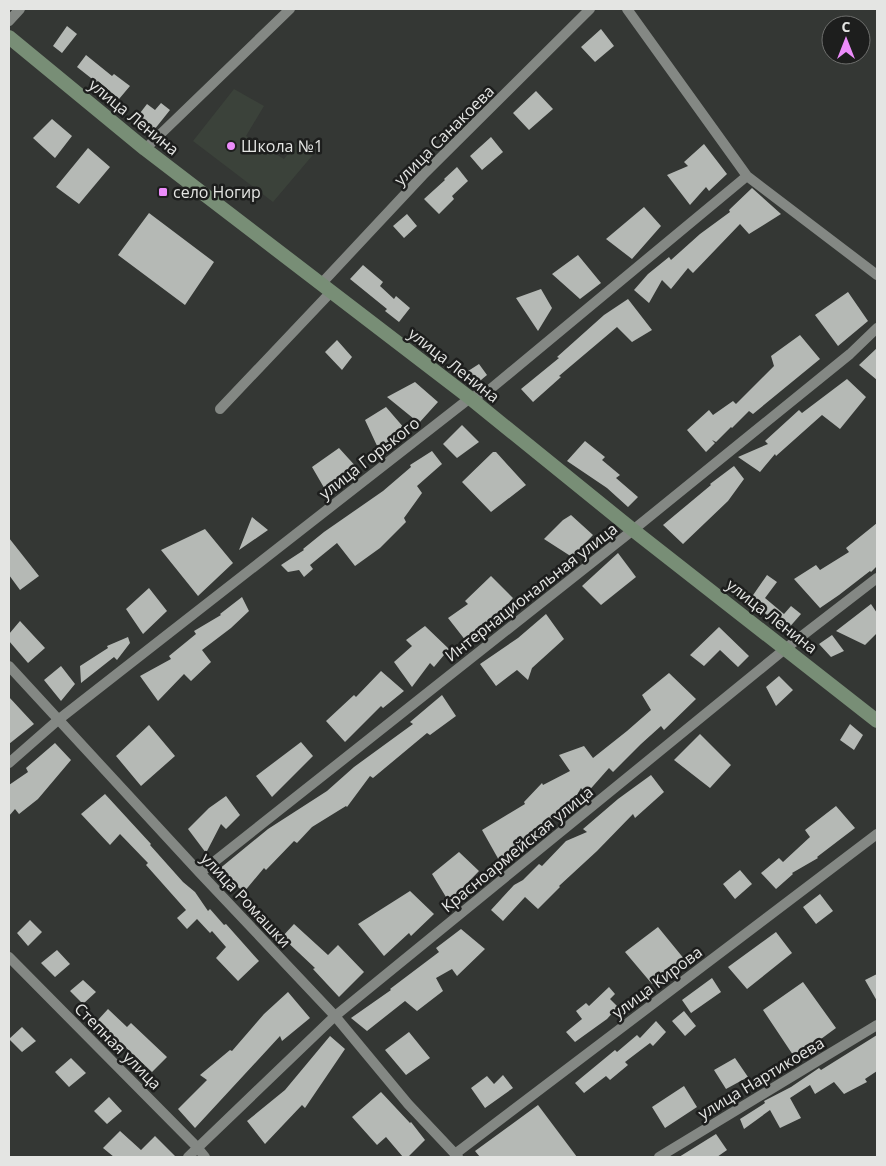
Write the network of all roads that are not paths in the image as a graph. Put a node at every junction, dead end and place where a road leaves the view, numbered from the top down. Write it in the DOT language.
graph roads {
  1 [pos="20,9"];
  2 [pos="290,9"];
  3 [pos="590,9"];
  4 [pos="627,9"];
  5 [pos="9,21"];
  6 [pos="9,38"];
  7 [pos="145,149"];
  8 [pos="747,176"];
  9 [pos="877,275"];
  10 [pos="326,288"];
  11 [pos="877,328"];
  12 [pos="470,398"];
  13 [pos="220,410"];
  14 [pos="633,530"];
  15 [pos="877,578"];
  16 [pos="784,649"];
  17 [pos="9,666"];
  18 [pos="58,720"];
  19 [pos="877,721"];
  20 [pos="9,763"];
  21 [pos="877,834"];
  22 [pos="200,873"];
  23 [pos="9,958"];
  24 [pos="335,1016"];
  25 [pos="877,1025"];
  26 [pos="197,1147"];
  27 [pos="456,1156"];
  28 [pos="188,1157"];
  29 [pos="205,1157"];
  30 [pos="659,1157"];
  1 -- 5 [label="street"];
  2 -- 7 [label="street"];
  3 -- 10 [label="street, улица Санакоева"];
  4 -- 8 [label="street"];
  6 -- 7 [label="street, улица Ленина"];
  7 -- 10 [label="street, улица Ленина"];
  8 -- 9 [label="street"];
  8 -- 12 [label="street, улица Горького"];
  10 -- 12 [label="street, улица Ленина"];
  10 -- 13 [label="street, улица Санакоева"];
  11 -- 14 [label="street, Интернациональная улица"];
  12 -- 14 [label="street, улица Ленина"];
  12 -- 18 [label="street, улица Горького"];
  14 -- 16 [label="street, улица Ленина"];
  14 -- 22 [label="street, Интернациональная улица"];
  15 -- 16 [label="street, Красноармейская улица"];
  16 -- 19 [label="street, улица Ленина"];
  16 -- 24 [label="street, Красноармейская улица"];
  17 -- 18 [label="street, улица Ромашки"];
  18 -- 20 [label="street, улица Горького"];
  18 -- 22 [label="street, улица Ромашки"];
  21 -- 27 [label="street, улица Кирова"];
  22 -- 24 [label="street, улица Ромашки"];
  23 -- 26 [label="street, Степная улица"];
  24 -- 26 [label="street, Красноармейская улица"];
  24 -- 27 [label="street, улица Ромашки"];
  25 -- 30 [label="street, улица Нартикоева"];
  26 -- 28 [label="street, Красноармейская улица"];
  26 -- 29 [label="street, Степная улица"];
}
